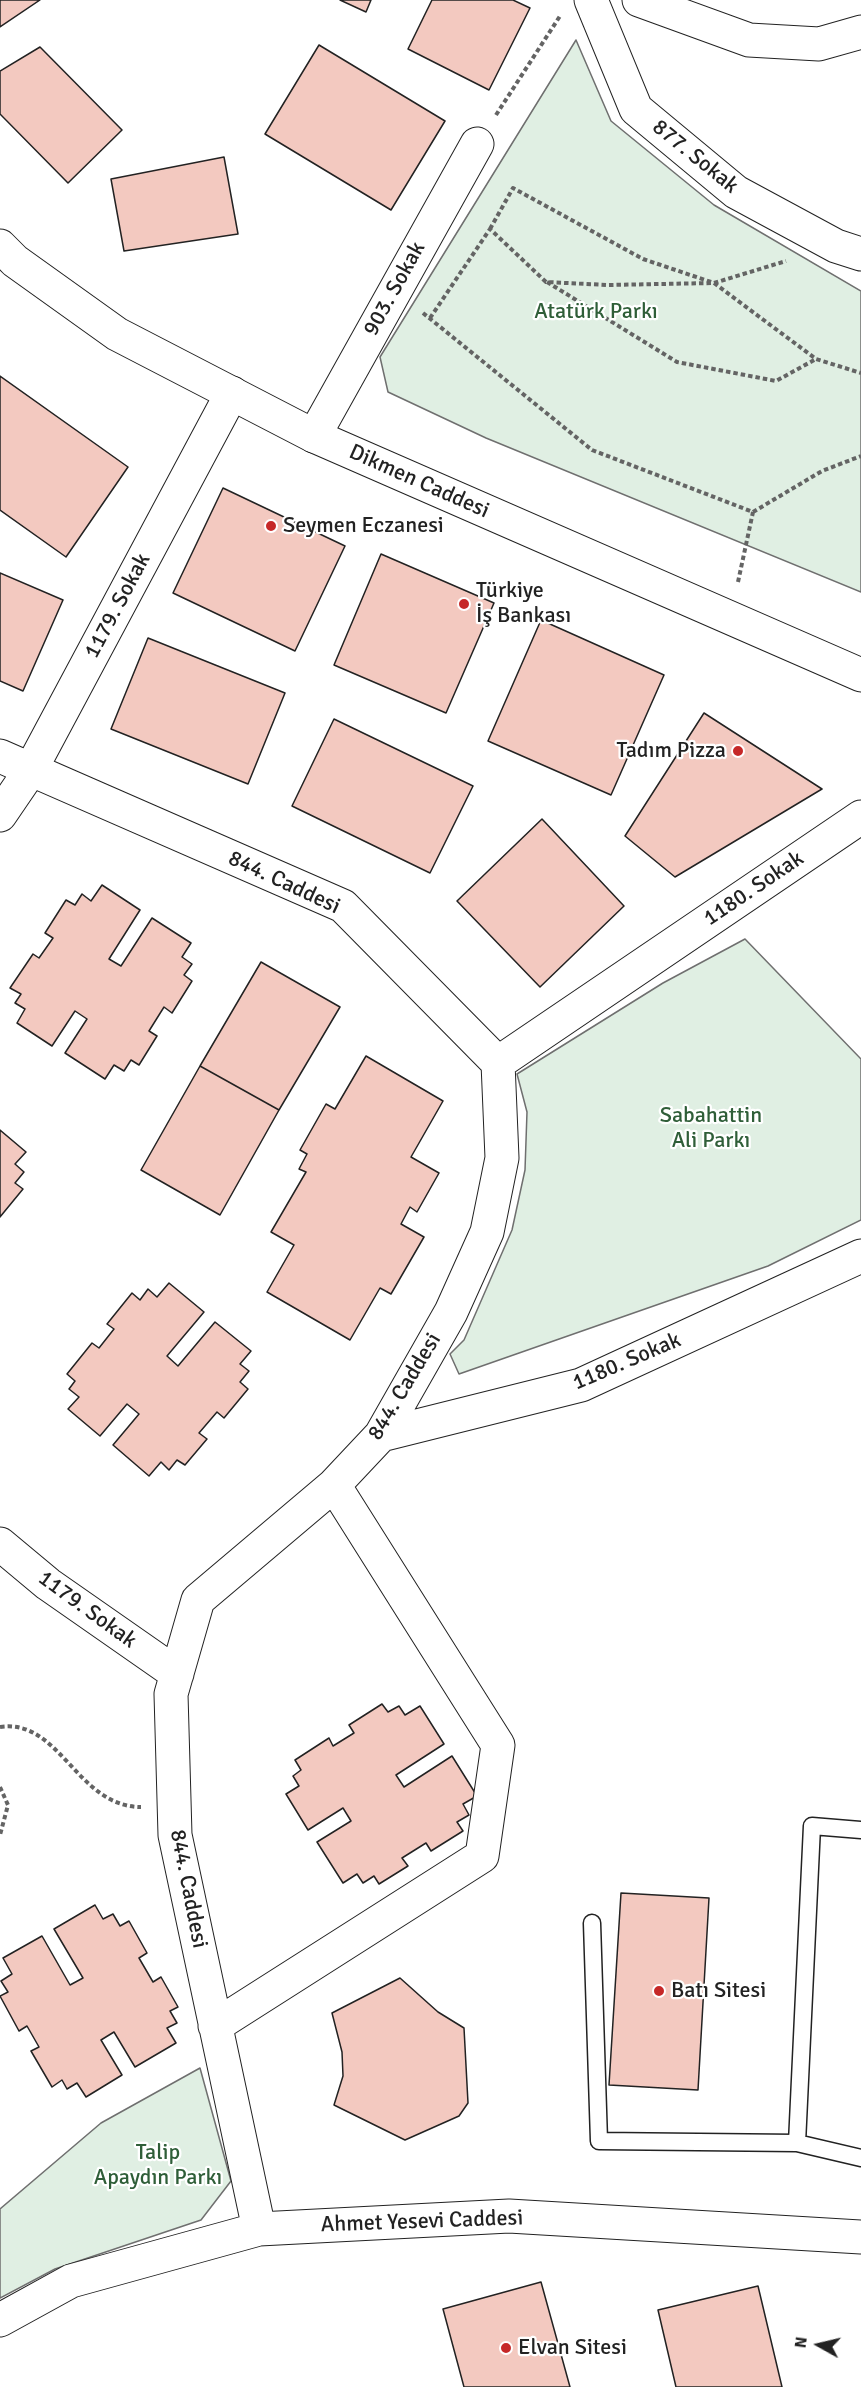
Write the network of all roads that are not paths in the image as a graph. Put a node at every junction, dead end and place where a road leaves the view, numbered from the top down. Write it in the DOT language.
graph roads {
  1 [pos="651,2"];
  2 [pos="578,5"];
  3 [pos="861,32"];
  4 [pos="477,144"];
  5 [pos="0,246"];
  6 [pos="848,250"];
  7 [pos="232,393"];
  8 [pos="314,436"];
  9 [pos="861,675"];
  10 [pos="0,756"];
  11 [pos="30,771"];
  12 [pos="0,815"];
  13 [pos="861,817"];
  14 [pos="498,1063"];
  15 [pos="861,1256"];
  16 [pos="381,1435"];
  17 [pos="334,1485"];
  18 [pos="0,1544"];
  19 [pos="177,1674"];
  20 [pos="861,1830"];
  21 [pos="592,1923"];
  22 [pos="215,2026"];
  23 [pos="797,2144"];
  24 [pos="861,2158"];
  25 [pos="259,2229"];
  26 [pos="861,2236"];
  27 [pos="0,2320"];
  1 -- 3 [label="street"];
  2 -- 6 [label="street, 877. Sokak"];
  4 -- 8 [label="street, 903. Sokak"];
  5 -- 7 [label="street, Dikmen Caddesi"];
  7 -- 8 [label="street, Dikmen Caddesi"];
  7 -- 11 [label="street, 1179. Sokak"];
  8 -- 9 [label="street, Dikmen Caddesi"];
  10 -- 11 [label="street, 844. Caddesi"];
  11 -- 12 [label="street, 1179. Sokak"];
  11 -- 14 [label="street, 844. Caddesi"];
  13 -- 14 [label="street, 1180. Sokak"];
  14 -- 16 [label="street, 844. Caddesi"];
  15 -- 16 [label="street, 1180. Sokak"];
  16 -- 17 [label="street, 844. Caddesi"];
  17 -- 19 [label="street, 844. Caddesi"];
  17 -- 22 [label="street"];
  18 -- 19 [label="street, 1179. Sokak"];
  19 -- 22 [label="street, 844. Caddesi"];
  20 -- 23 [label="lane"];
  21 -- 23 [label="lane"];
  22 -- 25 [label="street, 844. Caddesi"];
  23 -- 24 [label="lane"];
  25 -- 26 [label="street, Ahmet Yesevi Caddesi"];
  25 -- 27 [label="street, Ahmet Yesevi Caddesi"];
}
